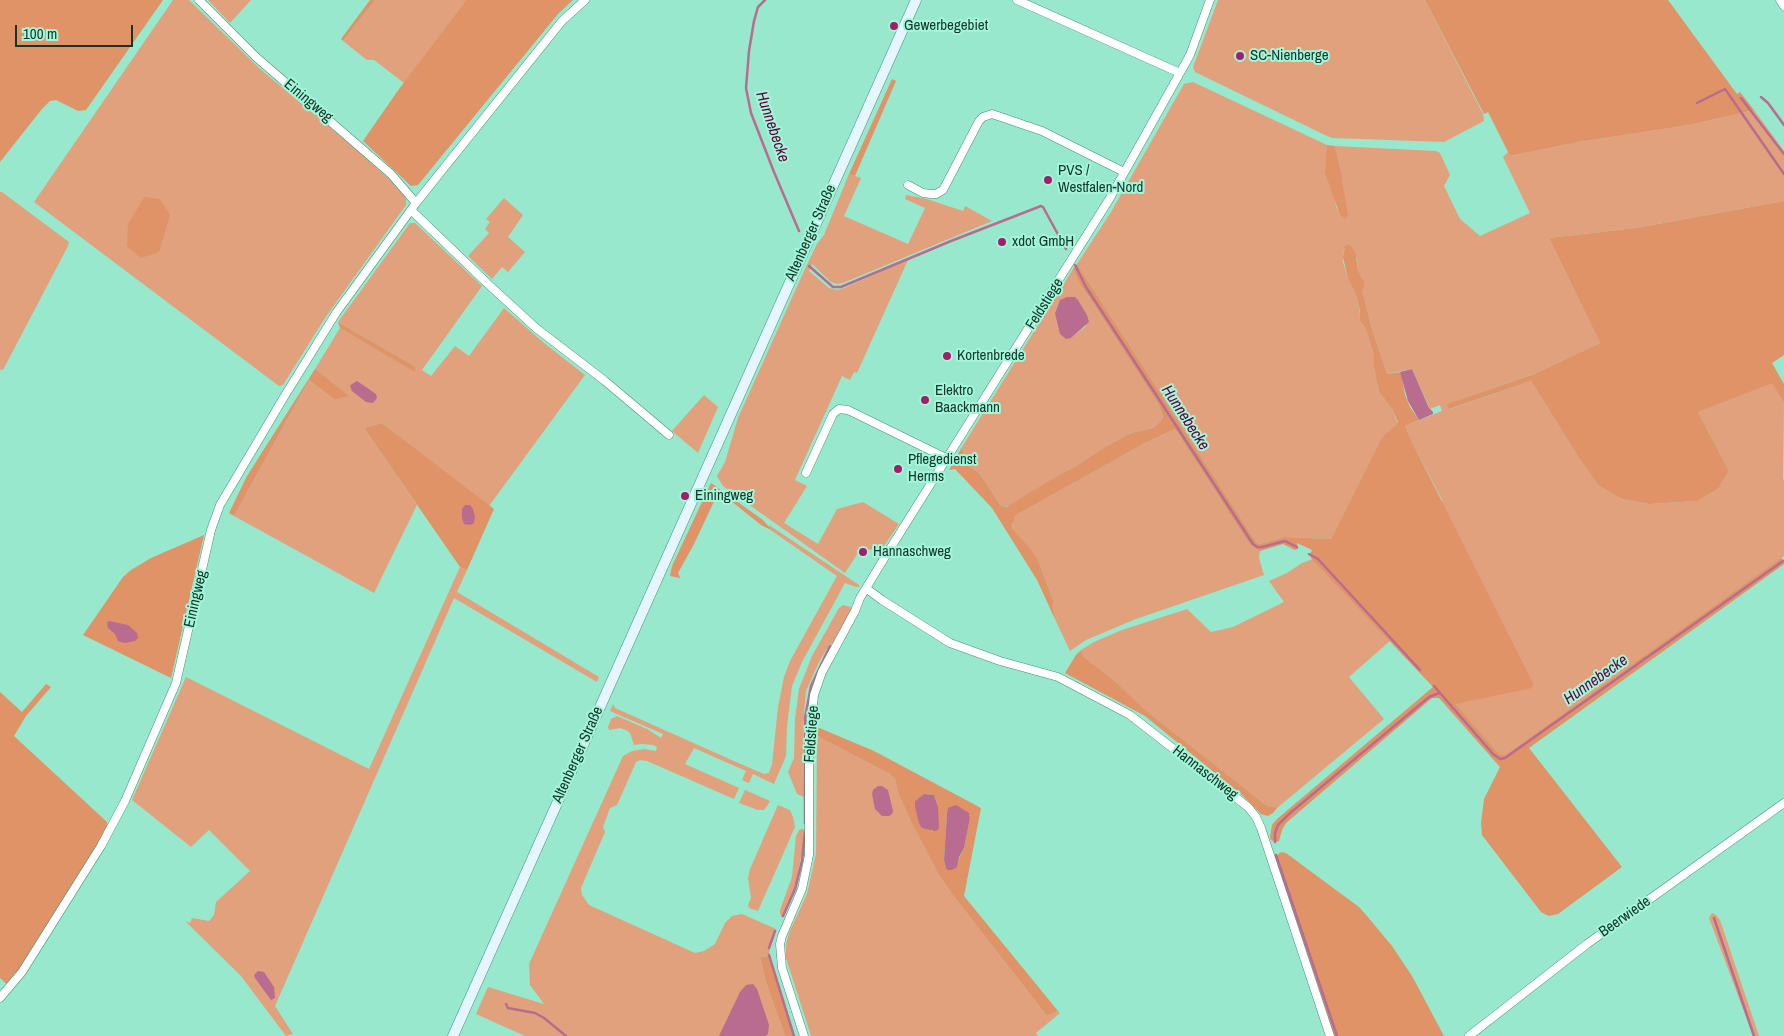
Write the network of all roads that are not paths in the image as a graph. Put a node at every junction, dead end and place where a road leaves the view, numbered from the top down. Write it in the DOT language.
graph roads {
  1 [pos="198,0"];
  2 [pos="585,0"];
  3 [pos="916,0"];
  4 [pos="1017,0"];
  5 [pos="1210,0"];
  6 [pos="1780,0"];
  7 [pos="1784,6"];
  8 [pos="1180,73"];
  9 [pos="1124,172"];
  10 [pos="908,185"];
  11 [pos="416,203"];
  12 [pos="411,210"];
  13 [pos="669,435"];
  14 [pos="948,460"];
  15 [pos="806,473"];
  16 [pos="866,589"];
  17 [pos="1784,803"];
  18 [pos="0,998"];
  19 [pos="453,1036"];
  20 [pos="804,1036"];
  21 [pos="1330,1036"];
  22 [pos="1469,1036"];
  1 -- 11 [label="street, Einingweg"];
  2 -- 11 [label="street, Einingweg"];
  3 -- 19 [label="main road, Altenberger Straße"];
  4 -- 8 [label="street"];
  5 -- 8 [label="street, Feldstiege"];
  6 -- 7 [label="street"];
  8 -- 9 [label="street, Feldstiege"];
  9 -- 10 [label="street"];
  9 -- 14 [label="street, Feldstiege"];
  11 -- 12 [label="street, Einingweg"];
  12 -- 13 [label="street"];
  12 -- 18 [label="street, Einingweg"];
  14 -- 15 [label="street"];
  14 -- 16 [label="street, Feldstiege"];
  16 -- 20 [label="street, Feldstiege"];
  16 -- 21 [label="street, Hannaschweg"];
  17 -- 22 [label="street, Beerwiede"];
}
